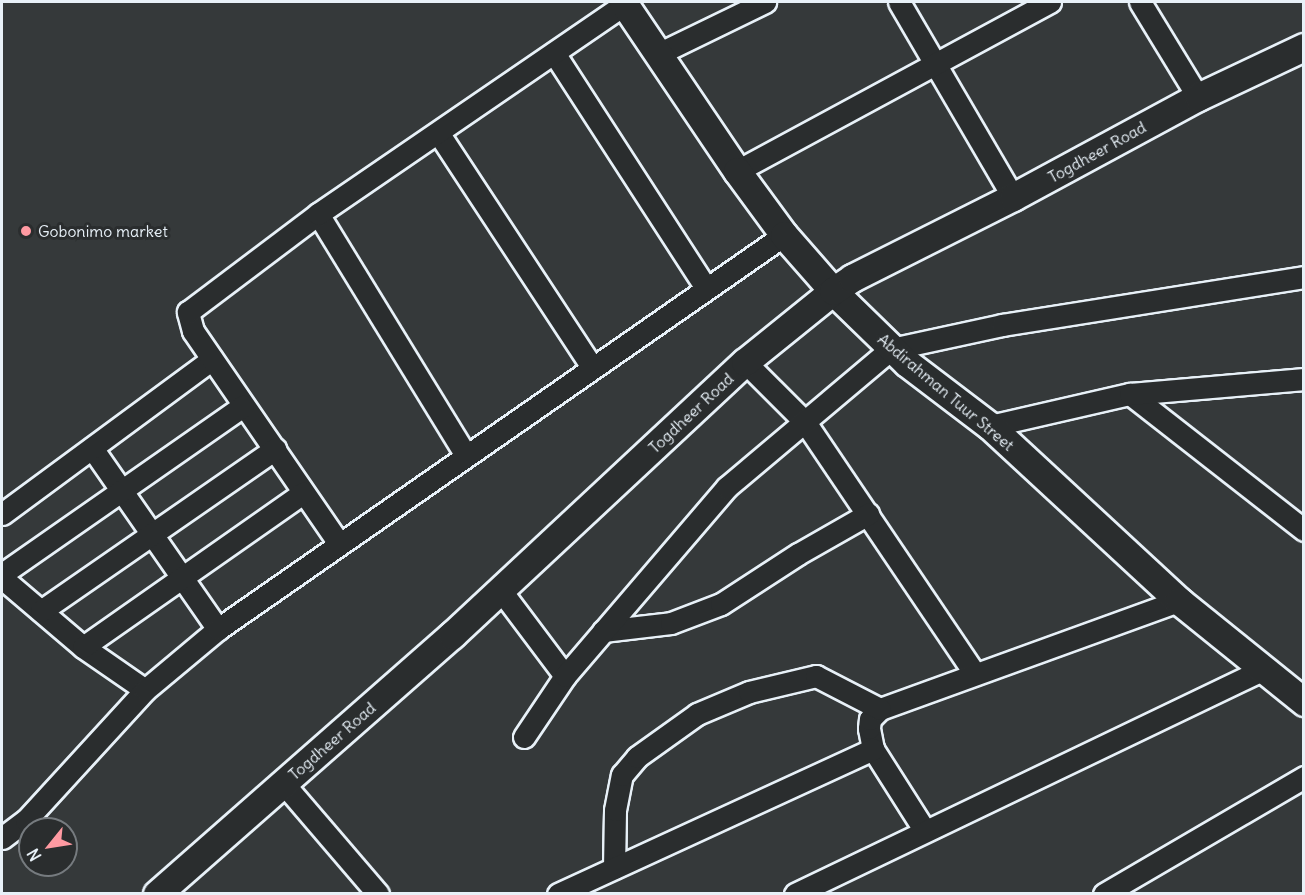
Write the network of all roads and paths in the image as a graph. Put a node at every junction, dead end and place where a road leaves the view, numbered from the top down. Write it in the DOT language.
graph roads {
  1 [pos="765,2"];
  2 [pos="898,2"];
  3 [pos="1050,2"];
  4 [pos="1140,2"];
  5 [pos="624,3"];
  6 [pos="1304,47"];
  7 [pos="554,53"];
  8 [pos="660,53"];
  9 [pos="934,63"];
  10 [pos="1198,97"];
  11 [pos="439,134"];
  12 [pos="737,171"];
  13 [pos="1013,197"];
  14 [pos="318,214"];
  15 [pos="784,235"];
  16 [pos="1304,277"];
  17 [pos="706,288"];
  18 [pos="833,291"];
  19 [pos="891,349"];
  20 [pos="212,359"];
  21 [pos="745,362"];
  22 [pos="592,367"];
  23 [pos="1304,379"];
  24 [pos="1130,394"];
  25 [pos="243,406"];
  26 [pos="805,422"];
  27 [pos="990,426"];
  28 [pos="92,448"];
  29 [pos="275,449"];
  30 [pos="465,454"];
  31 [pos="123,492"];
  32 [pos="303,493"];
  33 [pos="2,514"];
  34 [pos="868,514"];
  35 [pos="1304,530"];
  36 [pos="153,532"];
  37 [pos="338,542"];
  38 [pos="2,576"];
  39 [pos="182,577"];
  40 [pos="499,588"];
  41 [pos="1179,601"];
  42 [pos="41,611"];
  43 [pos="218,629"];
  44 [pos="603,632"];
  45 [pos="83,646"];
  46 [pos="1266,668"];
  47 [pos="974,674"];
  48 [pos="565,676"];
  49 [pos="145,690"];
  50 [pos="1304,702"];
  51 [pos="880,709"];
  52 [pos="524,737"];
  53 [pos="873,749"];
  54 [pos="1304,777"];
  55 [pos="284,783"];
  56 [pos="925,831"];
  57 [pos="2,838"];
  58 [pos="614,868"];
  59 [pos="810,891"];
  60 [pos="564,892"];
  61 [pos="157,894"];
  62 [pos="378,894"];
  63 [pos="1104,894"];
  1 -- 8 [label="street"];
  2 -- 9 [label="street"];
  3 -- 9 [label="street"];
  4 -- 10 [label="street"];
  5 -- 7 [label="street"];
  5 -- 8 [label="street, Abdirahman Tuur Street"];
  6 -- 10 [label="street, Togdheer Road"];
  7 -- 11 [label="street"];
  7 -- 17 [label="street"];
  8 -- 12 [label="street, Abdirahman Tuur Street"];
  9 -- 12 [label="street"];
  9 -- 13 [label="street"];
  10 -- 13 [label="street, Togdheer Road"];
  11 -- 14 [label="street"];
  11 -- 22 [label="street"];
  12 -- 15 [label="street, Abdirahman Tuur Street"];
  13 -- 18 [label="street, Togdheer Road"];
  14 -- 20 [label="street"];
  14 -- 30 [label="street"];
  15 -- 17 [label="street"];
  15 -- 18 [label="street, Abdirahman Tuur Street"];
  16 -- 19 [label="street"];
  17 -- 22 [label="street"];
  18 -- 19 [label="street, Abdirahman Tuur Street"];
  18 -- 21 [label="street, Togdheer Road"];
  19 -- 26 [label="street"];
  19 -- 27 [label="street, Abdirahman Tuur Street"];
  20 -- 25 [label="street"];
  20 -- 28 [label="street"];
  21 -- 26 [label="street"];
  21 -- 40 [label="street, Togdheer Road"];
  22 -- 30 [label="street"];
  23 -- 24 [label="street"];
  24 -- 27 [label="street"];
  24 -- 35 [label="street"];
  25 -- 29 [label="street"];
  25 -- 31 [label="street"];
  26 -- 34 [label="street"];
  26 -- 44 [label="street"];
  27 -- 41 [label="street, Abdirahman Tuur Street"];
  28 -- 31 [label="street"];
  28 -- 33 [label="street"];
  29 -- 32 [label="street"];
  29 -- 36 [label="street"];
  30 -- 37 [label="street"];
  31 -- 36 [label="street"];
  31 -- 38 [label="street"];
  32 -- 37 [label="street"];
  32 -- 39 [label="street"];
  34 -- 44 [label="street"];
  34 -- 47 [label="street"];
  36 -- 39 [label="street"];
  36 -- 42 [label="street"];
  37 -- 43 [label="street"];
  38 -- 42 [label="street"];
  39 -- 43 [label="street"];
  39 -- 45 [label="street"];
  40 -- 48 [label="street"];
  40 -- 55 [label="street, Togdheer Road"];
  41 -- 46 [label="street, Abdirahman Tuur Street"];
  41 -- 47 [label="street"];
  42 -- 45 [label="street"];
  43 -- 49 [label="street"];
  44 -- 48 [label="street"];
  45 -- 49 [label="street"];
  46 -- 50 [label="street, Abdirahman Tuur Street"];
  46 -- 56 [label="street"];
  47 -- 51 [label="street"];
  48 -- 52 [label="street"];
  49 -- 57 [label="street"];
  51 -- 53 [label="street"];
  51 -- 58 [label="street"];
  53 -- 56 [label="street"];
  53 -- 58 [label="street"];
  54 -- 63 [label="street"];
  55 -- 61 [label="street, Togdheer Road"];
  55 -- 62 [label="street"];
  56 -- 59 [label="street"];
  58 -- 60 [label="street"];
}
